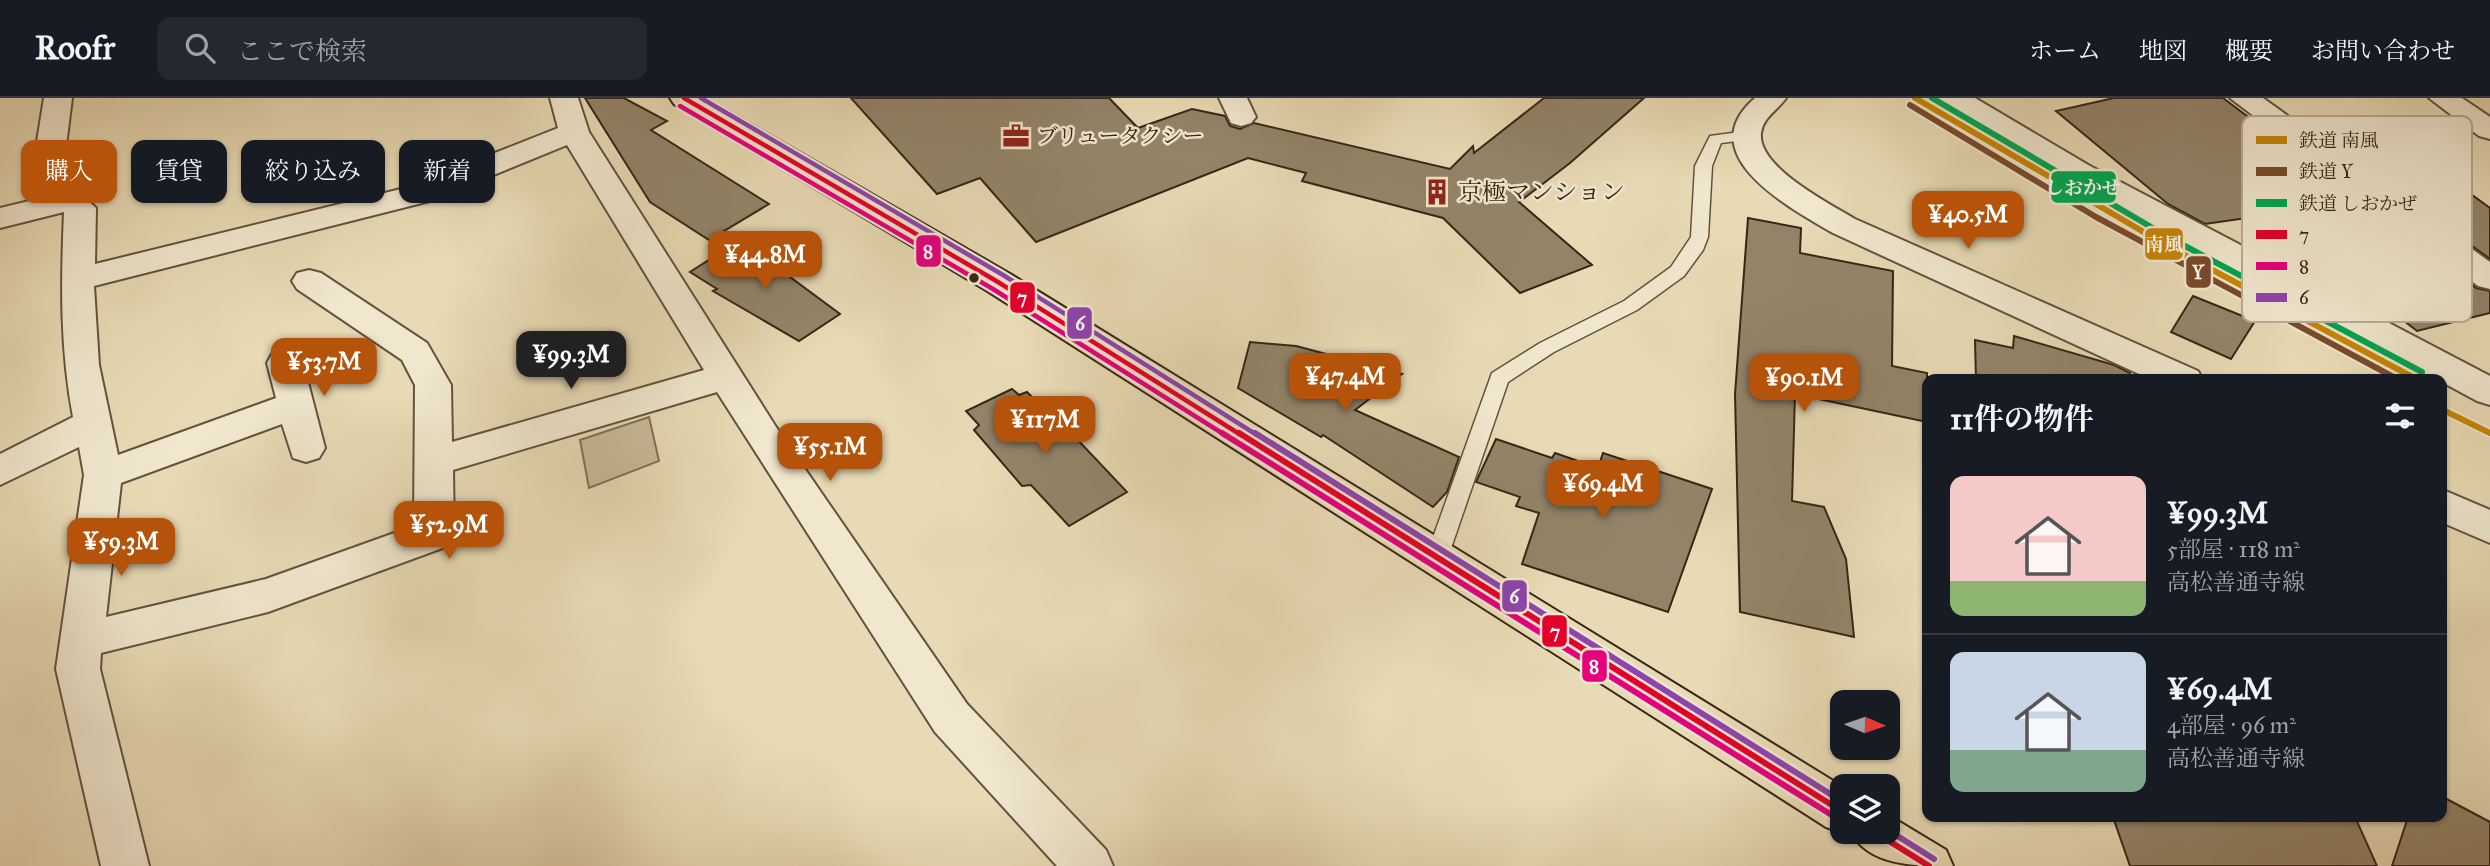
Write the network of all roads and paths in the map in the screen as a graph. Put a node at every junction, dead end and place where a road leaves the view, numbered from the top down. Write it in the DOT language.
graph roads {
  1 [pos="58,98"];
  2 [pos="684,98"];
  3 [pos="1772,98"];
  4 [pos="1954,98"];
  5 [pos="2244,98"];
  6 [pos="2443,98"];
  7 [pos="569,115"];
  8 [pos="2269,116"];
  9 [pos="2469,116"];
  10 [pos="2472,118"];
  11 [pos="2490,130"];
  12 [pos="1747,136"];
  13 [pos="52,140"];
  14 [pos="63,203"];
  15 [pos="74,203"];
  16 [pos="0,218"];
  17 [pos="2242,260"];
  18 [pos="2472,265"];
  19 [pos="2490,278"];
  20 [pos="78,279"];
  21 [pos="309,281"];
  22 [pos="2359,322"];
  23 [pos="285,363"];
  24 [pos="2172,374"];
  25 [pos="725,377"];
  26 [pos="2490,392"];
  27 [pos="296,405"];
  28 [pos="92,424"];
  29 [pos="306,448"];
  30 [pos="433,462"];
  31 [pos="0,471"];
  32 [pos="103,475"];
  33 [pos="2447,507"];
  34 [pos="2490,528"];
  35 [pos="1437,557"];
  36 [pos="82,640"];
  37 [pos="1830,804"];
  38 [pos="1894,844"];
  39 [pos="125,866"];
  40 [pos="1089,866"];
  41 [pos="1929,866"];
  1 -- 13 [label="street"];
  2 -- 35 [label="main road"];
  3 -- 12 [label="street"];
  4 -- 17 [label="street"];
  5 -- 8 [label="street"];
  6 -- 9 [label="street"];
  7 -- 20 [label="street"];
  7 -- 25 [label="street"];
  10 -- 11 [label="street"];
  12 -- 24 [label="street"];
  12 -- 35 [label="lane"];
  14 -- 16 [label="street"];
  15 -- 20 [label="street"];
  18 -- 19 [label="street"];
  20 -- 28 [label="street"];
  21 -- 30 [label="street"];
  22 -- 26 [label="street"];
  23 -- 27 [label="street"];
  25 -- 30 [label="street"];
  25 -- 40 [label="street"];
  27 -- 29 [label="street"];
  27 -- 32 [label="street"];
  28 -- 31 [label="street"];
  28 -- 32 [label="street"];
  30 -- 36 [label="street"];
  32 -- 36 [label="street"];
  33 -- 34 [label="street"];
  35 -- 37 [label="main road"];
  36 -- 39 [label="street"];
  38 -- 41 [label="main road"];
}
